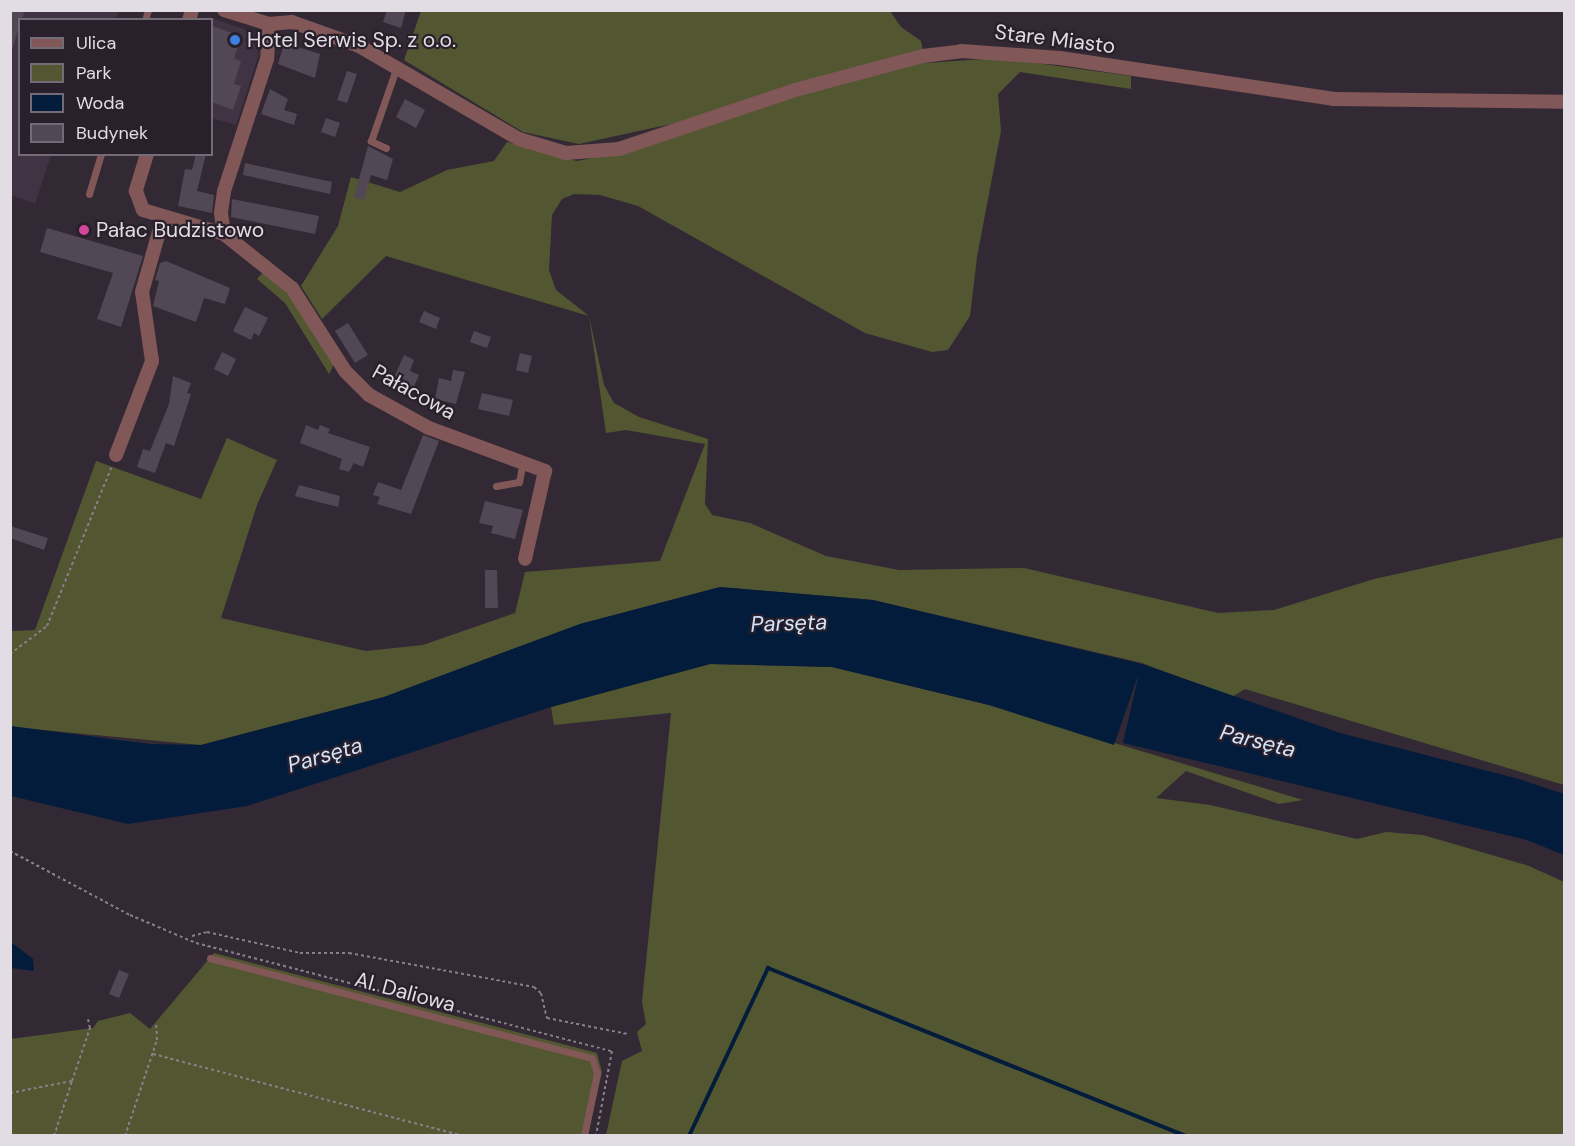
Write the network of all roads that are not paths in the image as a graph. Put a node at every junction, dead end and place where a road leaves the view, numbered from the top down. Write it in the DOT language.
graph roads {
  1 [pos="224,10"];
  2 [pos="253,15"];
  3 [pos="269,24"];
  4 [pos="397,66"];
  5 [pos="1564,102"];
  6 [pos="386,148"];
  7 [pos="100,156"];
  8 [pos="146,156"];
  9 [pos="89,194"];
  10 [pos="163,218"];
  11 [pos="224,234"];
  12 [pos="116,455"];
  13 [pos="523,462"];
  14 [pos="496,486"];
  15 [pos="525,559"];
  16 [pos="210,958"];
  17 [pos="584,1136"];
  1 -- 2 [label="street"];
  2 -- 3 [label="street"];
  3 -- 4 [label="street"];
  3 -- 11 [label="street"];
  4 -- 5 [label="street, Stare Miasto"];
  4 -- 6 [label="lane"];
  7 -- 9 [label="lane"];
  8 -- 10 [label="street, Pałacowa"];
  10 -- 11 [label="street, Pałacowa"];
  10 -- 12 [label="street"];
  11 -- 13 [label="street, Pałacowa"];
  13 -- 14 [label="lane"];
  13 -- 15 [label="street, Pałacowa"];
  16 -- 17 [label="lane, Al. Daliowa"];
}
